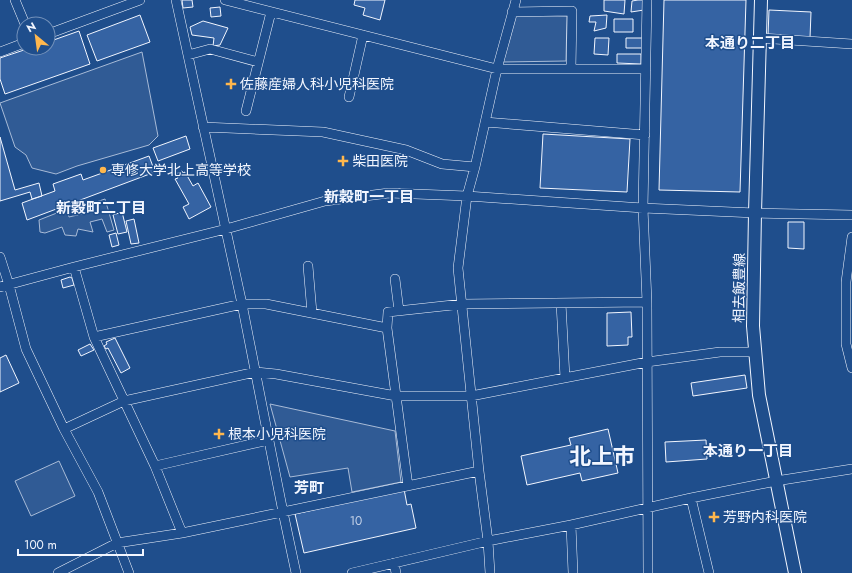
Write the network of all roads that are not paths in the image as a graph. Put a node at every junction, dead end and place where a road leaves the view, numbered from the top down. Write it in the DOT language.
graph roads {
  1 [pos="15,0"];
  2 [pos="140,0"];
  3 [pos="176,0"];
  4 [pos="226,0"];
  5 [pos="516,0"];
  6 [pos="648,0"];
  7 [pos="761,0"];
  8 [pos="271,12"];
  9 [pos="512,12"];
  10 [pos="22,16"];
  11 [pos="56,31"];
  12 [pos="363,35"];
  13 [pos="760,38"];
  14 [pos="852,44"];
  15 [pos="16,46"];
  16 [pos="0,52"];
  17 [pos="188,55"];
  18 [pos="258,62"];
  19 [pos="497,69"];
  20 [pos="571,69"];
  21 [pos="646,69"];
  22 [pos="349,97"];
  23 [pos="246,111"];
  24 [pos="485,122"];
  25 [pos="203,126"];
  26 [pos="644,135"];
  27 [pos="475,167"];
  28 [pos="467,196"];
  29 [pos="643,208"];
  30 [pos="754,213"];
  31 [pos="852,215"];
  32 [pos="226,229"];
  33 [pos="852,237"];
  34 [pos="0,256"];
  35 [pos="74,266"];
  36 [pos="308,266"];
  37 [pos="395,279"];
  38 [pos="5,286"];
  39 [pos="647,302"];
  40 [pos="561,303"];
  41 [pos="242,304"];
  42 [pos="462,304"];
  43 [pos="399,311"];
  44 [pos="312,313"];
  45 [pos="387,328"];
  46 [pos="94,337"];
  47 [pos="755,352"];
  48 [pos="647,362"];
  49 [pos="852,368"];
  50 [pos="256,372"];
  51 [pos="565,378"];
  52 [pos="396,396"];
  53 [pos="472,396"];
  54 [pos="124,401"];
  55 [pos="64,429"];
  56 [pos="269,440"];
  57 [pos="155,466"];
  58 [pos="852,469"];
  59 [pos="479,471"];
  60 [pos="776,481"];
  61 [pos="408,486"];
  62 [pos="691,498"];
  63 [pos="647,508"];
  64 [pos="283,512"];
  65 [pos="571,525"];
  66 [pos="182,534"];
  67 [pos="488,542"];
  68 [pos="117,543"];
  69 [pos="394,563"];
  70 [pos="58,573"];
  71 [pos="128,573"];
  72 [pos="296,573"];
  73 [pos="352,573"];
  74 [pos="396,573"];
  75 [pos="490,573"];
  76 [pos="573,573"];
  77 [pos="648,573"];
  78 [pos="709,573"];
  79 [pos="795,573"];
  1 -- 10 [label="street"];
  2 -- 11 [label="street"];
  3 -- 17 [label="street"];
  4 -- 8 [label="street"];
  5 -- 9 [label="street"];
  6 -- 21 [label="street"];
  7 -- 13 [label="main road, 相去飯豊線"];
  8 -- 12 [label="street"];
  8 -- 18 [label="street"];
  9 -- 19 [label="street"];
  9 -- 20 [label="street"];
  12 -- 19 [label="street"];
  12 -- 22 [label="street"];
  13 -- 14 [label="street"];
  13 -- 30 [label="main road, 相去飯豊線"];
  15 -- 16 [label="street"];
  17 -- 18 [label="street"];
  17 -- 25 [label="street"];
  18 -- 23 [label="street"];
  19 -- 20 [label="street"];
  19 -- 24 [label="street"];
  20 -- 21 [label="street"];
  21 -- 26 [label="street"];
  24 -- 26 [label="street"];
  24 -- 27 [label="street"];
  25 -- 27 [label="street"];
  25 -- 32 [label="street"];
  26 -- 29 [label="street"];
  27 -- 28 [label="street"];
  28 -- 29 [label="street"];
  28 -- 32 [label="street"];
  28 -- 42 [label="street"];
  29 -- 30 [label="street"];
  29 -- 39 [label="street"];
  30 -- 31 [label="street"];
  30 -- 47 [label="main road, 相去飯豊線"];
  32 -- 35 [label="street"];
  32 -- 41 [label="street"];
  33 -- 49 [label="street"];
  34 -- 38 [label="street"];
  35 -- 38 [label="street"];
  35 -- 46 [label="street"];
  36 -- 44 [label="street"];
  37 -- 43 [label="street"];
  38 -- 55 [label="street"];
  39 -- 40 [label="street"];
  39 -- 48 [label="street"];
  40 -- 42 [label="street"];
  40 -- 51 [label="street"];
  41 -- 44 [label="street"];
  41 -- 46 [label="street"];
  41 -- 50 [label="street"];
  42 -- 43 [label="street"];
  42 -- 53 [label="street"];
  43 -- 45 [label="street"];
  44 -- 45 [label="street"];
  45 -- 52 [label="street"];
  46 -- 54 [label="street"];
  47 -- 48 [label="street"];
  47 -- 60 [label="main road, 相去飯豊線"];
  48 -- 51 [label="street"];
  48 -- 63 [label="street"];
  50 -- 52 [label="street"];
  50 -- 54 [label="street"];
  50 -- 56 [label="street"];
  51 -- 53 [label="street"];
  52 -- 53 [label="street"];
  52 -- 61 [label="street"];
  53 -- 59 [label="street"];
  54 -- 55 [label="street"];
  54 -- 57 [label="street"];
  55 -- 68 [label="street"];
  56 -- 57 [label="street"];
  56 -- 64 [label="street"];
  57 -- 66 [label="street"];
  58 -- 60 [label="street"];
  59 -- 61 [label="street"];
  59 -- 67 [label="street"];
  60 -- 62 [label="street"];
  60 -- 79 [label="main road, 相去飯豊線"];
  61 -- 64 [label="street"];
  62 -- 63 [label="street"];
  62 -- 78 [label="street"];
  63 -- 65 [label="street"];
  63 -- 77 [label="street"];
  64 -- 66 [label="street"];
  64 -- 72 [label="street"];
  65 -- 67 [label="street"];
  65 -- 76 [label="street"];
  66 -- 68 [label="street"];
  67 -- 69 [label="street"];
  67 -- 75 [label="street"];
  68 -- 70 [label="street"];
  68 -- 71 [label="street"];
  69 -- 73 [label="street"];
  69 -- 74 [label="street"];
}
